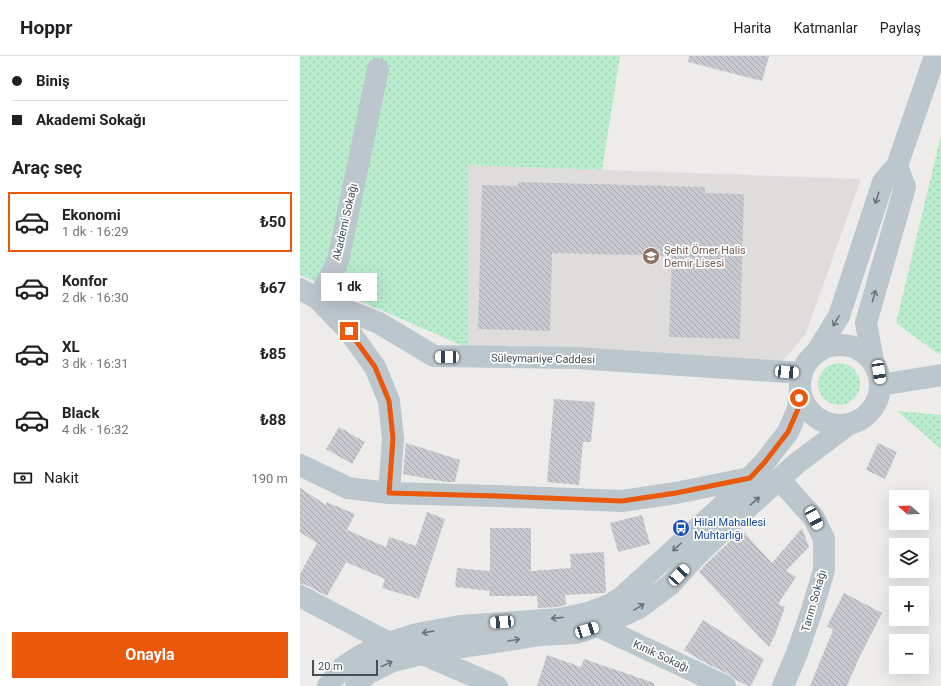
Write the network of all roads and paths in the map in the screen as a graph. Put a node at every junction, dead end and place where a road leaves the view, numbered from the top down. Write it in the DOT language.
graph roads {
  1 [pos="935,56"];
  2 [pos="378,69"];
  3 [pos="897,166"];
  4 [pos="309,294"];
  5 [pos="816,353"];
  6 [pos="873,361"];
  7 [pos="941,375"];
  8 [pos="801,380"];
  9 [pos="880,385"];
  10 [pos="849,424"];
  11 [pos="300,465"];
  12 [pos="750,478"];
  13 [pos="779,480"];
  14 [pos="389,493"];
  15 [pos="300,596"];
  16 [pos="598,626"];
  17 [pos="389,643"];
  18 [pos="422,654"];
  19 [pos="328,686"];
  20 [pos="356,686"];
  21 [pos="497,686"];
  22 [pos="725,686"];
  23 [pos="783,686"];
  1 -- 3 [label="street"];
  2 -- 4 [label="street, Akademi Sokağı"];
  3 -- 5 [label="street, one-way"];
  6 -- 3 [label="street, one-way"];
  4 -- 8 [label="street, Süleymaniye Caddesi"];
  4 -- 14 [label="street"];
  5 -- 6 [label="street"];
  5 -- 8 [label="street"];
  6 -- 9 [label="street"];
  7 -- 9 [label="street"];
  8 -- 10 [label="street"];
  8 -- 12 [label="street"];
  9 -- 10 [label="street"];
  10 -- 13 [label="street"];
  11 -- 14 [label="street"];
  12 -- 14 [label="street"];
  12 -- 17 [label="street, one-way"];
  16 -- 13 [label="street, one-way"];
  13 -- 23 [label="street, Tarım Sokağı"];
  15 -- 17 [label="street"];
  18 -- 16 [label="street, one-way"];
  16 -- 22 [label="street, Kınık Sokağı"];
  17 -- 18 [label="street"];
  17 -- 19 [label="street"];
  20 -- 18 [label="street, one-way"];
  18 -- 21 [label="street"];
}
